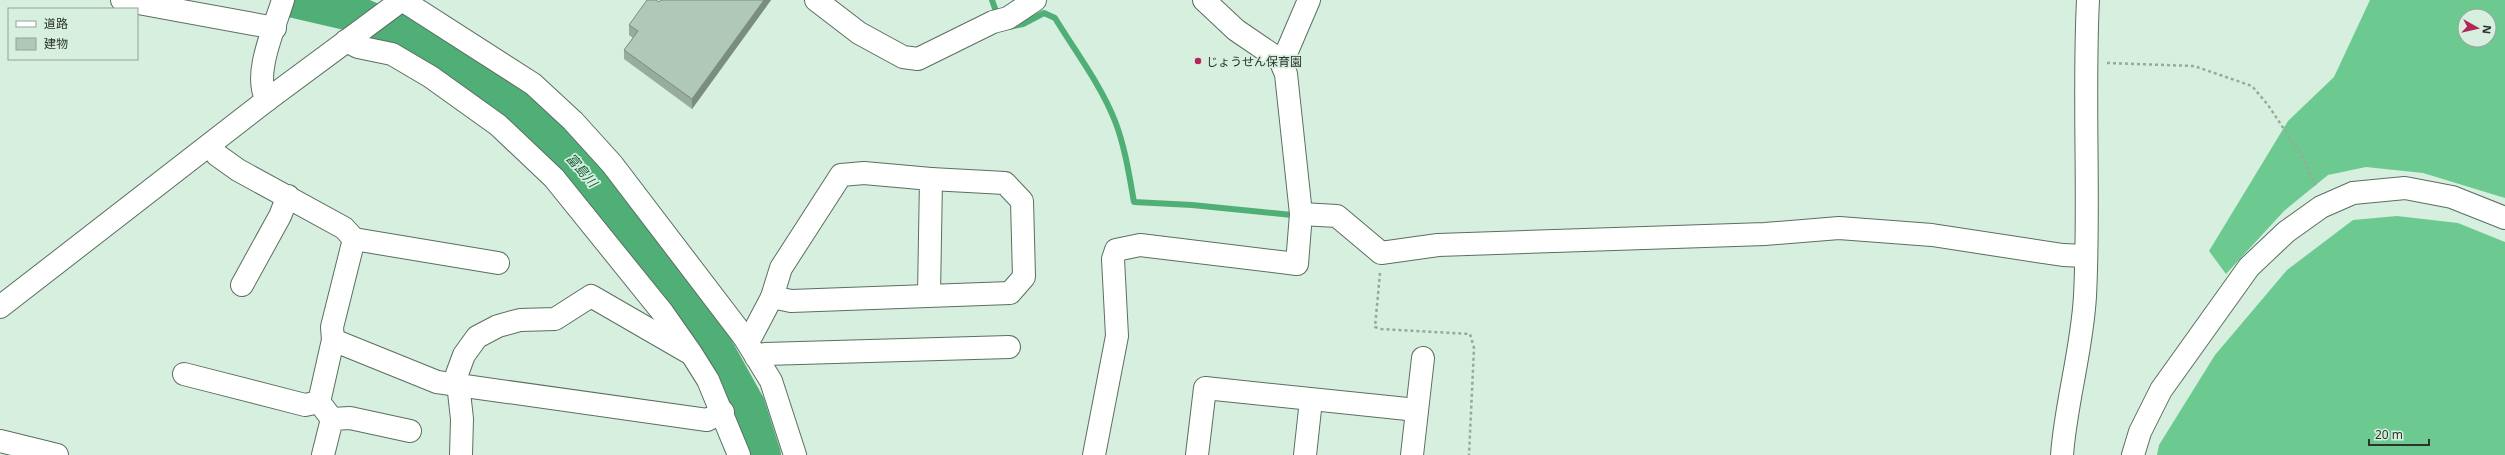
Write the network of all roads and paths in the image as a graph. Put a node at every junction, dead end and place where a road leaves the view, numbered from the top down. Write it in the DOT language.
graph roads {
  1 [pos="122,0"];
  2 [pos="816,0"];
  3 [pos="1035,0"];
  4 [pos="1204,0"];
  5 [pos="1309,0"];
  6 [pos="2088,0"];
  7 [pos="399,3"];
  8 [pos="278,16"];
  9 [pos="350,39"];
  10 [pos="1280,60"];
  11 [pos="2085,64"];
  12 [pos="267,100"];
  13 [pos="210,145"];
  14 [pos="931,179"];
  15 [pos="288,196"];
  16 [pos="2321,207"];
  17 [pos="1301,214"];
  18 [pos="2505,218"];
  19 [pos="354,239"];
  20 [pos="2086,256"];
  21 [pos="498,263"];
  22 [pos="242,285"];
  23 [pos="929,295"];
  24 [pos="772,297"];
  25 [pos="0,307"];
  26 [pos="744,337"];
  27 [pos="334,340"];
  28 [pos="1009,347"];
  29 [pos="691,353"];
  30 [pos="756,357"];
  31 [pos="1423,358"];
  32 [pos="184,374"];
  33 [pos="457,385"];
  34 [pos="1311,400"];
  35 [pos="320,402"];
  36 [pos="1417,410"];
  37 [pos="723,412"];
  38 [pos="332,419"];
  39 [pos="410,431"];
  40 [pos="0,441"];
  41 [pos="57,455"];
  42 [pos="323,455"];
  43 [pos="461,455"];
  44 [pos="739,455"];
  45 [pos="795,455"];
  46 [pos="1094,455"];
  47 [pos="1197,455"];
  48 [pos="1305,455"];
  49 [pos="1412,455"];
  50 [pos="2062,455"];
  51 [pos="2134,455"];
  1 -- 8 [label="street"];
  2 -- 3 [label="street"];
  4 -- 10 [label="street"];
  5 -- 10 [label="street"];
  6 -- 11 [label="street"];
  7 -- 9 [label="street"];
  7 -- 26 [label="street"];
  8 -- 12 [label="street"];
  9 -- 12 [label="street"];
  9 -- 29 [label="street"];
  10 -- 17 [label="street"];
  11 -- 16 [label="path"];
  11 -- 20 [label="street"];
  12 -- 13 [label="street"];
  13 -- 15 [label="street"];
  13 -- 25 [label="street"];
  14 -- 23 [label="street"];
  14 -- 23 [label="street"];
  14 -- 24 [label="street"];
  15 -- 19 [label="street"];
  15 -- 22 [label="street"];
  16 -- 18 [label="street"];
  16 -- 51 [label="street"];
  17 -- 20 [label="street"];
  17 -- 46 [label="street"];
  19 -- 21 [label="street"];
  19 -- 27 [label="street"];
  20 -- 50 [label="street"];
  23 -- 24 [label="street"];
  24 -- 26 [label="street"];
  26 -- 30 [label="street"];
  27 -- 33 [label="street"];
  27 -- 35 [label="street"];
  28 -- 30 [label="street"];
  29 -- 33 [label="street"];
  29 -- 37 [label="street"];
  30 -- 45 [label="street"];
  31 -- 36 [label="street"];
  32 -- 35 [label="street"];
  33 -- 37 [label="street"];
  33 -- 43 [label="street"];
  34 -- 36 [label="street"];
  34 -- 47 [label="street"];
  34 -- 48 [label="street"];
  35 -- 38 [label="street"];
  36 -- 49 [label="street"];
  37 -- 44 [label="street"];
  38 -- 39 [label="street"];
  38 -- 42 [label="street"];
  40 -- 41 [label="street"];
}
